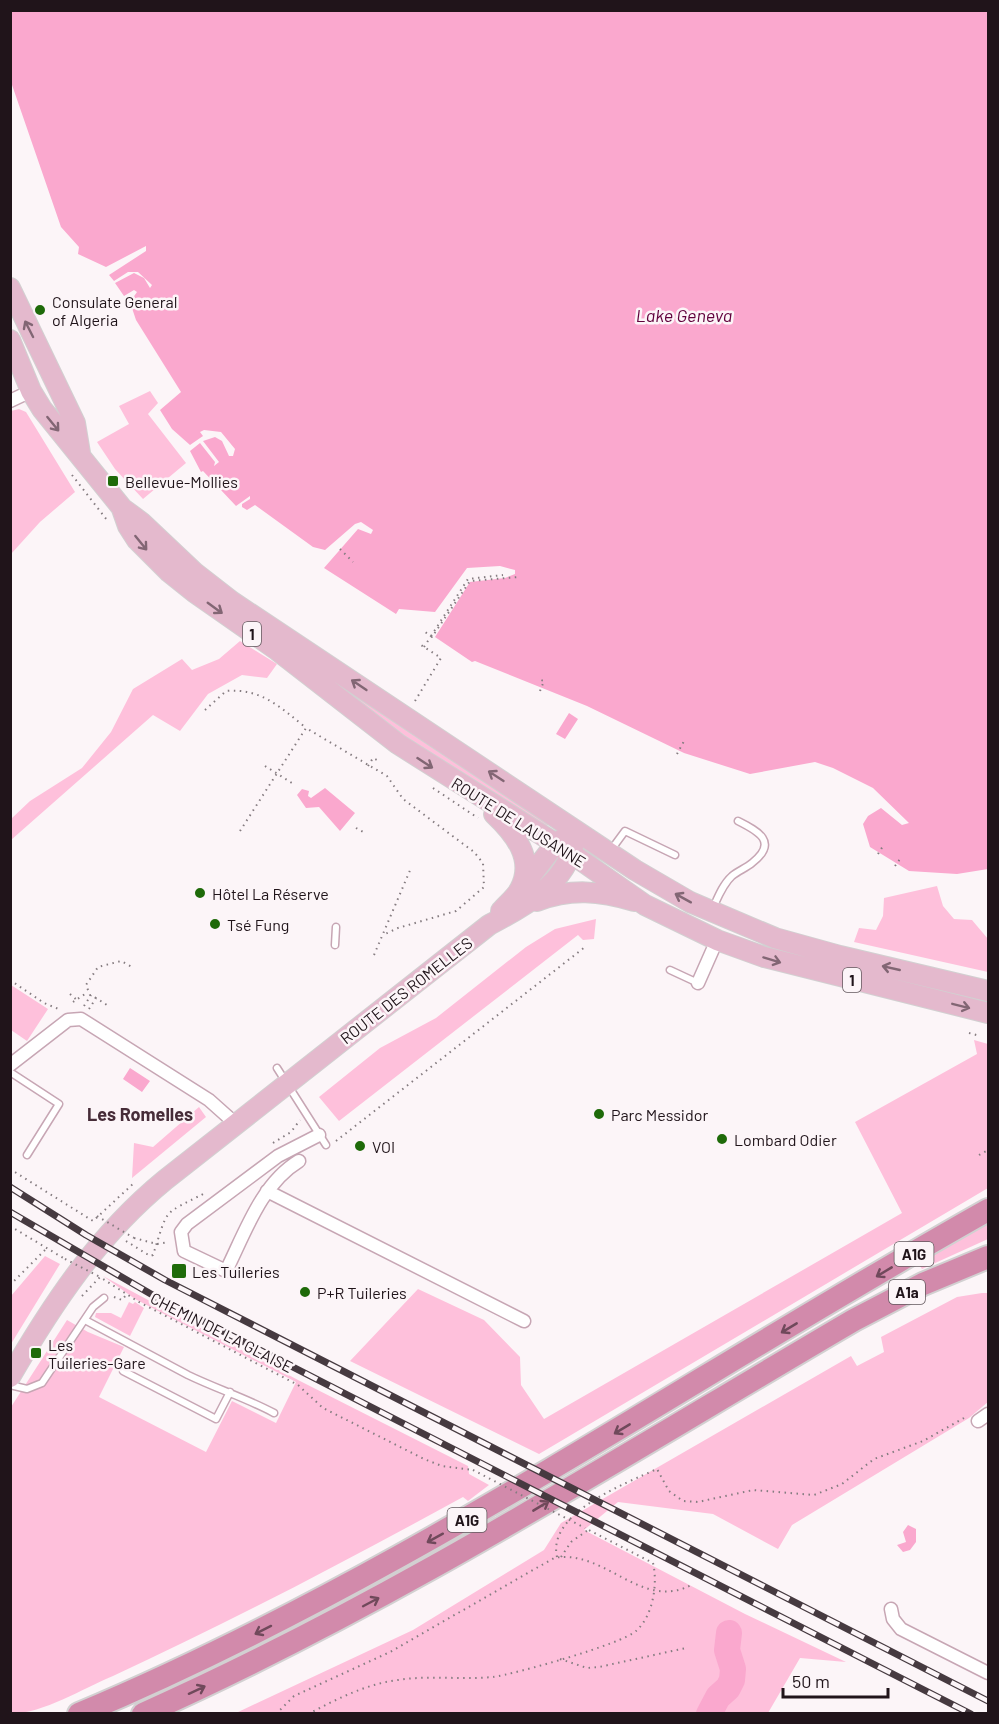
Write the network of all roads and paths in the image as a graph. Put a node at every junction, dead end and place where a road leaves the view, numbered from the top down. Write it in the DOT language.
graph roads {
  1 [pos="10,288"];
  2 [pos="10,340"];
  3 [pos="54,381"];
  4 [pos="31,391"];
  5 [pos="10,400"];
  6 [pos="80,453"];
  7 [pos="122,508"];
  8 [pos="340,549"];
  9 [pos="353,562"];
  10 [pos="503,575"];
  11 [pos="519,577"];
  12 [pos="425,632"];
  13 [pos="431,636"];
  14 [pos="544,681"];
  15 [pos="540,691"];
  16 [pos="415,701"];
  17 [pos="205,710"];
  18 [pos="306,728"];
  19 [pos="684,741"];
  20 [pos="677,754"];
  21 [pos="378,758"];
  22 [pos="265,766"];
  23 [pos="368,766"];
  24 [pos="277,773"];
  25 [pos="292,783"];
  26 [pos="470,792"];
  27 [pos="738,821"];
  28 [pos="356,828"];
  29 [pos="576,830"];
  30 [pos="240,831"];
  31 [pos="365,833"];
  32 [pos="556,843"];
  33 [pos="883,846"];
  34 [pos="610,853"];
  35 [pos="572,854"];
  36 [pos="878,854"];
  37 [pos="675,855"];
  38 [pos="900,859"];
  39 [pos="895,866"];
  40 [pos="411,868"];
  41 [pos="521,898"];
  42 [pos="645,905"];
  43 [pos="719,915"];
  44 [pos="336,927"];
  45 [pos="383,935"];
  46 [pos="717,940"];
  47 [pos="335,945"];
  48 [pos="585,947"];
  49 [pos="374,955"];
  50 [pos="134,968"];
  51 [pos="670,970"];
  52 [pos="10,980"];
  53 [pos="698,983"];
  54 [pos="988,991"];
  55 [pos="70,994"];
  56 [pos="90,994"];
  57 [pos="96,998"];
  58 [pos="110,1007"];
  59 [pos="66,1011"];
  60 [pos="988,1013"];
  61 [pos="81,1014"];
  62 [pos="969,1033"];
  63 [pos="980,1036"];
  64 [pos="10,1065"];
  65 [pos="277,1068"];
  66 [pos="10,1072"];
  67 [pos="288,1085"];
  68 [pos="237,1125"];
  69 [pos="326,1141"];
  70 [pos="988,1150"];
  71 [pos="27,1155"];
  72 [pos="979,1155"];
  73 [pos="299,1161"];
  74 [pos="10,1169"];
  75 [pos="267,1191"];
  76 [pos="988,1210"];
  77 [pos="10,1226"];
  78 [pos="181,1240"];
  79 [pos="126,1241"];
  80 [pos="157,1244"];
  81 [pos="46,1249"];
  82 [pos="988,1257"];
  83 [pos="100,1277"];
  84 [pos="10,1285"];
  85 [pos="85,1295"];
  86 [pos="104,1298"];
  87 [pos="85,1320"];
  88 [pos="854,1320"];
  89 [pos="524,1321"];
  90 [pos="123,1371"];
  91 [pos="10,1377"];
  92 [pos="10,1385"];
  93 [pos="230,1392"];
  94 [pos="274,1413"];
  95 [pos="983,1417"];
  96 [pos="587,1529"];
  97 [pos="559,1557"];
  98 [pos="693,1584"];
  99 [pos="653,1592"];
  100 [pos="891,1609"];
  101 [pos="686,1648"];
  102 [pos="560,1659"];
  103 [pos="988,1673"];
  104 [pos="79,1713"];
  105 [pos="143,1713"];
  106 [pos="276,1713"];
  107 [pos="308,1713"];
  3 -- 1 [label="main road, ROUTE DE LAUSANNE / 1, one-way"];
  2 -- 4 [label="main road, ROUTE DE LAUSANNE / 1"];
  3 -- 4 [label="main road"];
  3 -- 6 [label="main road, ROUTE DE LAUSANNE / 1"];
  4 -- 5 [label="street"];
  4 -- 6 [label="main road, ROUTE DE LAUSANNE / 1, one-way"];
  6 -- 7 [label="main road, ROUTE DE LAUSANNE / 1"];
  7 -- 26 [label="main road, ROUTE DE LAUSANNE / 1, one-way"];
  29 -- 7 [label="main road, ROUTE DE LAUSANNE / 1, one-way"];
  8 -- 9 [label="path"];
  10 -- 13 [label="path"];
  11 -- 13 [label="path"];
  12 -- 13 [label="path"];
  13 -- 16 [label="path"];
  14 -- 15 [label="path"];
  17 -- 18 [label="path"];
  18 -- 23 [label="path"];
  18 -- 24 [label="path"];
  19 -- 20 [label="path"];
  21 -- 23 [label="path"];
  22 -- 24 [label="path"];
  23 -- 45 [label="path"];
  24 -- 25 [label="path"];
  24 -- 30 [label="path"];
  26 -- 32 [label="main road, ROUTE DE LAUSANNE / 1"];
  26 -- 41 [label="main road"];
  27 -- 43 [label="lane"];
  28 -- 31 [label="path"];
  29 -- 32 [label="main road"];
  29 -- 34 [label="main road, ROUTE DE LAUSANNE / 1"];
  29 -- 35 [label="main road"];
  32 -- 35 [label="main road, ROUTE DE LAUSANNE / 1"];
  32 -- 41 [label="main road"];
  33 -- 36 [label="path"];
  34 -- 37 [label="lane"];
  43 -- 34 [label="main road, ROUTE DE LAUSANNE / 1, one-way"];
  35 -- 41 [label="main road"];
  35 -- 42 [label="main road, ROUTE DE LAUSANNE / 1"];
  38 -- 39 [label="path"];
  40 -- 45 [label="path"];
  41 -- 42 [label="main road"];
  41 -- 67 [label="main road, ROUTE DES ROMELLES"];
  42 -- 46 [label="main road, ROUTE DE LAUSANNE / 1"];
  43 -- 46 [label="main road"];
  54 -- 43 [label="main road, ROUTE DE LAUSANNE / 1, one-way"];
  44 -- 47 [label="lane"];
  45 -- 49 [label="path"];
  46 -- 53 [label="street"];
  46 -- 60 [label="main road, ROUTE DE LAUSANNE / 1, one-way"];
  48 -- 69 [label="path"];
  50 -- 56 [label="path"];
  51 -- 53 [label="lane"];
  52 -- 59 [label="path"];
  55 -- 56 [label="path"];
  56 -- 57 [label="path"];
  56 -- 61 [label="path"];
  57 -- 58 [label="path"];
  57 -- 61 [label="path"];
  61 -- 64 [label="street"];
  61 -- 68 [label="street"];
  62 -- 63 [label="path"];
  65 -- 67 [label="lane"];
  66 -- 71 [label="lane"];
  67 -- 68 [label="main road, ROUTE DES ROMELLES"];
  67 -- 69 [label="lane"];
  68 -- 91 [label="main road, ROUTE DES ROMELLES"];
  69 -- 78 [label="street"];
  70 -- 72 [label="path"];
  73 -- 75 [label="street"];
  74 -- 80 [label="path, bridge"];
  75 -- 78 [label="street"];
  75 -- 89 [label="street"];
  76 -- 104 [label="highway, A1G, one-way"];
  77 -- 81 [label="path, CHEMIN DE LA GLAISE"];
  78 -- 80 [label="path"];
  79 -- 80 [label="path"];
  81 -- 83 [label="path, CHEMIN DE LA GLAISE, bridge"];
  81 -- 84 [label="path"];
  82 -- 88 [label="highway, A1a"];
  83 -- 85 [label="path"];
  83 -- 96 [label="path, CHEMIN DE LA GLAISE, bridge"];
  86 -- 87 [label="lane"];
  87 -- 92 [label="lane"];
  87 -- 93 [label="lane"];
  105 -- 88 [label="highway, A1G, one-way"];
  90 -- 93 [label="lane"];
  93 -- 94 [label="lane"];
  95 -- 97 [label="path"];
  96 -- 97 [label="path"];
  96 -- 99 [label="path, CHEMIN DE LA GLAISE"];
  97 -- 99 [label="path"];
  97 -- 106 [label="path"];
  98 -- 99 [label="path"];
  99 -- 102 [label="path"];
  100 -- 103 [label="street"];
  101 -- 102 [label="path"];
  102 -- 107 [label="path"];
}
